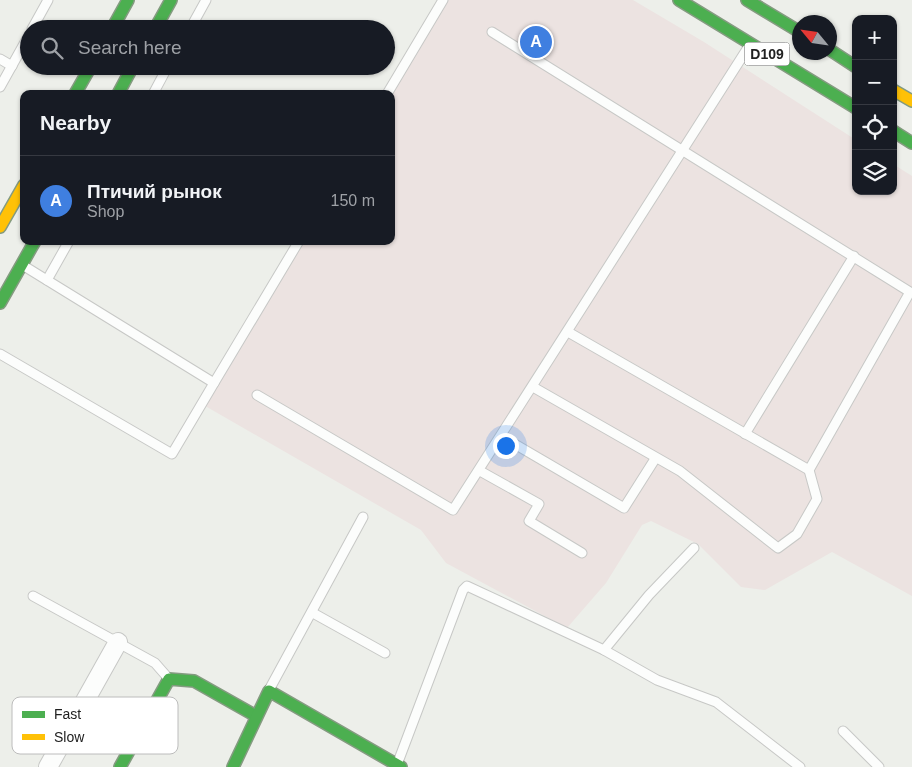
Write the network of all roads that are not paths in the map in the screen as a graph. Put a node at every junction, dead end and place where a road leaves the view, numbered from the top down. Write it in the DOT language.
graph roads {
  1 [pos="48,0"];
  2 [pos="128,0"];
  3 [pos="171,0"];
  4 [pos="206,0"];
  5 [pos="443,0"];
  6 [pos="679,0"];
  7 [pos="747,0"];
  8 [pos="37,20"];
  9 [pos="117,20"];
  10 [pos="160,20"];
  11 [pos="195,20"];
  12 [pos="792,27"];
  13 [pos="492,32"];
  14 [pos="750,44"];
  15 [pos="20,51"];
  16 [pos="837,54"];
  17 [pos="0,59"];
  18 [pos="852,64"];
  19 [pos="12,66"];
  20 [pos="86,75"];
  21 [pos="129,75"];
  22 [pos="163,75"];
  23 [pos="1,85"];
  24 [pos="77,90"];
  25 [pos="120,90"];
  26 [pos="155,90"];
  27 [pos="389,90"];
  28 [pos="897,92"];
  29 [pos="912,101"];
  30 [pos="852,106"];
  31 [pos="897,133"];
  32 [pos="912,142"];
  33 [pos="683,150"];
  34 [pos="20,192"];
  35 [pos="0,227"];
  36 [pos="33,245"];
  37 [pos="68,245"];
  38 [pos="296,245"];
  39 [pos="854,256"];
  40 [pos="22,264"];
  41 [pos="47,280"];
  42 [pos="0,303"];
  43 [pos="568,332"];
  44 [pos="0,354"];
  45 [pos="214,383"];
  46 [pos="532,387"];
  47 [pos="257,395"];
  48 [pos="746,434"];
  49 [pos="501,436"];
  50 [pos="656,459"];
  51 [pos="480,470"];
  52 [pos="809,470"];
  53 [pos="363,517"];
  54 [pos="694,548"];
  55 [pos="582,553"];
  56 [pos="33,596"];
  57 [pos="313,612"];
  58 [pos="118,642"];
  59 [pos="604,650"];
  60 [pos="385,653"];
  61 [pos="169,679"];
  62 [pos="269,691"];
  63 [pos="87,697"];
  64 [pos="159,697"];
  65 [pos="256,716"];
  66 [pos="843,731"];
  67 [pos="55,754"];
  68 [pos="127,754"];
  69 [pos="399,766"];
  70 [pos="48,767"];
  71 [pos="120,767"];
  72 [pos="233,767"];
  73 [pos="800,767"];
  74 [pos="879,767"];
  1 -- 8 [label="lane"];
  2 -- 9 [label="main road"];
  3 -- 10 [label="main road"];
  4 -- 11 [label="lane"];
  5 -- 27 [label="lane"];
  6 -- 14 [label="main road, D109"];
  7 -- 12 [label="main road, D109"];
  13 -- 33 [label="lane"];
  14 -- 30 [label="main road, D109"];
  14 -- 33 [label="lane"];
  15 -- 19 [label="lane"];
  16 -- 18 [label="main road"];
  17 -- 19 [label="lane"];
  19 -- 23 [label="lane"];
  20 -- 24 [label="main road"];
  21 -- 25 [label="main road"];
  22 -- 26 [label="lane"];
  28 -- 29 [label="main road"];
  31 -- 32 [label="main road"];
  33 -- 39 [label="lane"];
  33 -- 43 [label="lane"];
  34 -- 35 [label="main road"];
  36 -- 40 [label="main road"];
  37 -- 41 [label="lane"];
  38 -- 45 [label="lane"];
  39 -- 48 [label="lane"];
  39 -- 52 [label="lane"];
  40 -- 41 [label="lane"];
  40 -- 42 [label="main road"];
  41 -- 45 [label="lane"];
  43 -- 46 [label="lane"];
  43 -- 48 [label="lane"];
  44 -- 45 [label="lane"];
  46 -- 49 [label="lane"];
  46 -- 50 [label="lane"];
  47 -- 51 [label="lane"];
  48 -- 52 [label="lane"];
  49 -- 50 [label="lane"];
  49 -- 51 [label="lane"];
  50 -- 52 [label="lane"];
  51 -- 55 [label="lane"];
  53 -- 57 [label="lane"];
  54 -- 59 [label="lane"];
  56 -- 58 [label="lane"];
  57 -- 60 [label="lane"];
  57 -- 62 [label="lane"];
  58 -- 61 [label="lane"];
  58 -- 63 [label="street"];
  59 -- 69 [label="lane"];
  59 -- 73 [label="lane"];
  61 -- 64 [label="main road"];
  61 -- 65 [label="main road"];
  62 -- 65 [label="main road"];
  62 -- 69 [label="main road"];
  65 -- 72 [label="main road"];
  66 -- 74 [label="lane"];
  67 -- 70 [label="street"];
  68 -- 71 [label="main road"];
}
